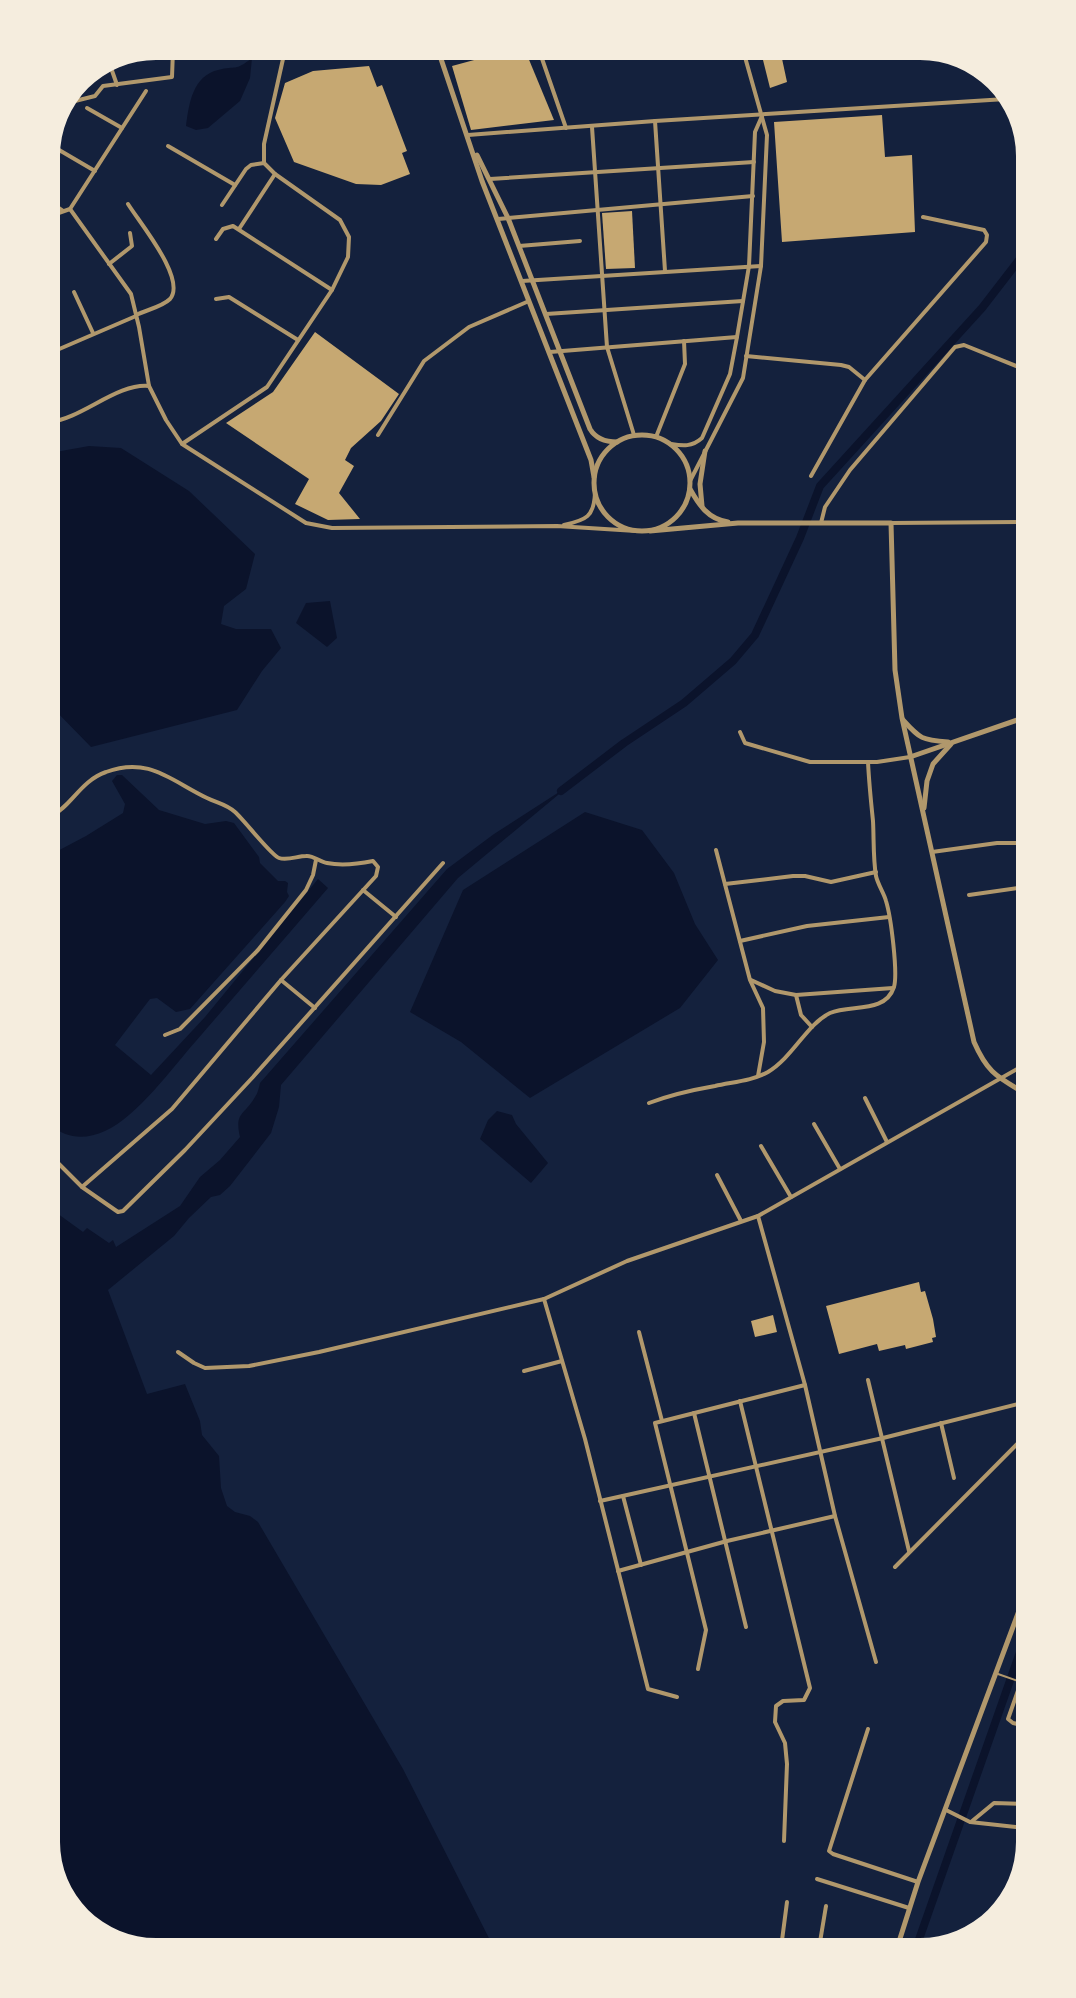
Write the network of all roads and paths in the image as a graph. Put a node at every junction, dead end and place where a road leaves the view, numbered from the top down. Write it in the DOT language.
graph roads {
  1 [pos="173,60"];
  2 [pos="283,60"];
  3 [pos="442,60"];
  4 [pos="543,60"];
  5 [pos="746,60"];
  6 [pos="112,71"];
  7 [pos="117,84"];
  8 [pos="146,90"];
  9 [pos="78,100"];
  10 [pos="998,100"];
  11 [pos="87,108"];
  12 [pos="762,116"];
  13 [pos="655,121"];
  14 [pos="592,127"];
  15 [pos="122,128"];
  16 [pos="567,129"];
  17 [pos="468,135"];
  18 [pos="470,143"];
  19 [pos="168,146"];
  20 [pos="60,151"];
  21 [pos="754,162"];
  22 [pos="264,163"];
  23 [pos="658,167"];
  24 [pos="95,171"];
  25 [pos="596,172"];
  26 [pos="275,174"];
  27 [pos="490,179"];
  28 [pos="235,185"];
  29 [pos="753,196"];
  30 [pos="128,204"];
  31 [pos="222,204"];
  32 [pos="661,204"];
  33 [pos="60,208"];
  34 [pos="70,209"];
  35 [pos="599,210"];
  36 [pos="64,211"];
  37 [pos="60,212"];
  38 [pos="923,217"];
  39 [pos="508,218"];
  40 [pos="498,219"];
  41 [pos="239,229"];
  42 [pos="130,233"];
  43 [pos="216,239"];
  44 [pos="579,241"];
  45 [pos="519,246"];
  46 [pos="109,264"];
  47 [pos="748,266"];
  48 [pos="761,266"];
  49 [pos="665,271"];
  50 [pos="603,276"];
  51 [pos="532,280"];
  52 [pos="522,281"];
  53 [pos="332,290"];
  54 [pos="74,292"];
  55 [pos="216,298"];
  56 [pos="530,300"];
  57 [pos="743,302"];
  58 [pos="605,310"];
  59 [pos="546,314"];
  60 [pos="136,315"];
  61 [pos="93,333"];
  62 [pos="736,337"];
  63 [pos="298,340"];
  64 [pos="684,341"];
  65 [pos="607,347"];
  66 [pos="60,348"];
  67 [pos="560,351"];
  68 [pos="550,352"];
  69 [pos="746,356"];
  70 [pos="1016,366"];
  71 [pos="865,380"];
  72 [pos="149,386"];
  73 [pos="60,419"];
  74 [pos="378,435"];
  75 [pos="634,435"];
  76 [pos="656,437"];
  77 [pos="616,442"];
  78 [pos="182,444"];
  79 [pos="670,444"];
  80 [pos="705,451"];
  81 [pos="811,476"];
  82 [pos="594,477"];
  83 [pos="690,481"];
  84 [pos="690,489"];
  85 [pos="595,493"];
  86 [pos="703,508"];
  87 [pos="1016,522"];
  88 [pos="738,523"];
  89 [pos="819,523"];
  90 [pos="891,523"];
  91 [pos="557,526"];
  92 [pos="636,531"];
  93 [pos="650,531"];
  94 [pos="902,718"];
  95 [pos="1016,721"];
  96 [pos="740,732"];
  97 [pos="952,743"];
  98 [pos="910,757"];
  99 [pos="868,762"];
  100 [pos="60,809"];
  101 [pos="923,810"];
  102 [pos="1016,843"];
  103 [pos="716,850"];
  104 [pos="932,852"];
  105 [pos="316,860"];
  106 [pos="443,863"];
  107 [pos="876,873"];
  108 [pos="725,884"];
  109 [pos="1016,888"];
  110 [pos="363,890"];
  111 [pos="969,895"];
  112 [pos="396,917"];
  113 [pos="889,917"];
  114 [pos="740,941"];
  115 [pos="281,980"];
  116 [pos="750,980"];
  117 [pos="894,987"];
  118 [pos="796,995"];
  119 [pos="315,1008"];
  120 [pos="812,1027"];
  121 [pos="165,1035"];
  122 [pos="1016,1069"];
  123 [pos="758,1076"];
  124 [pos="999,1078"];
  125 [pos="1016,1088"];
  126 [pos="865,1098"];
  127 [pos="649,1103"];
  128 [pos="814,1124"];
  129 [pos="887,1142"];
  130 [pos="761,1146"];
  131 [pos="60,1165"];
  132 [pos="840,1169"];
  133 [pos="717,1175"];
  134 [pos="82,1187"];
  135 [pos="791,1197"];
  136 [pos="758,1216"];
  137 [pos="741,1221"];
  138 [pos="544,1299"];
  139 [pos="639,1332"];
  140 [pos="178,1352"];
  141 [pos="562,1361"];
  142 [pos="524,1371"];
  143 [pos="868,1380"];
  144 [pos="805,1385"];
  145 [pos="740,1401"];
  146 [pos="1016,1404"];
  147 [pos="694,1413"];
  148 [pos="662,1421"];
  149 [pos="941,1423"];
  150 [pos="883,1438"];
  151 [pos="1016,1445"];
  152 [pos="820,1452"];
  153 [pos="755,1467"];
  154 [pos="710,1478"];
  155 [pos="954,1478"];
  156 [pos="670,1485"];
  157 [pos="623,1496"];
  158 [pos="600,1501"];
  159 [pos="835,1516"];
  160 [pos="772,1531"];
  161 [pos="726,1541"];
  162 [pos="687,1552"];
  163 [pos="909,1552"];
  164 [pos="640,1565"];
  165 [pos="895,1568"];
  166 [pos="618,1571"];
  167 [pos="1016,1618"];
  168 [pos="746,1627"];
  169 [pos="876,1662"];
  170 [pos="698,1668"];
  171 [pos="995,1673"];
  172 [pos="1016,1680"];
  173 [pos="1016,1696"];
  174 [pos="676,1697"];
  175 [pos="1016,1724"];
  176 [pos="868,1729"];
  177 [pos="1016,1804"];
  178 [pos="946,1810"];
  179 [pos="970,1822"];
  180 [pos="1016,1827"];
  181 [pos="784,1841"];
  182 [pos="817,1879"];
  183 [pos="918,1882"];
  184 [pos="787,1902"];
  185 [pos="826,1906"];
  186 [pos="910,1908"];
  187 [pos="783,1938"];
  188 [pos="821,1938"];
  189 [pos="900,1938"];
  1 -- 7 [label="street"];
  2 -- 22 [label="street"];
  3 -- 17 [label="street"];
  4 -- 16 [label="street"];
  5 -- 12 [label="street"];
  6 -- 7 [label="street"];
  7 -- 9 [label="street"];
  8 -- 15 [label="street"];
  10 -- 12 [label="street"];
  11 -- 15 [label="street"];
  12 -- 13 [label="street"];
  12 -- 21 [label="street"];
  12 -- 48 [label="street"];
  13 -- 14 [label="street"];
  13 -- 23 [label="street"];
  14 -- 16 [label="street"];
  14 -- 25 [label="street"];
  15 -- 24 [label="street"];
  16 -- 17 [label="street"];
  17 -- 18 [label="street"];
  18 -- 27 [label="street"];
  18 -- 40 [label="street"];
  19 -- 28 [label="street"];
  20 -- 24 [label="street"];
  21 -- 23 [label="street"];
  21 -- 29 [label="street"];
  22 -- 26 [label="street"];
  22 -- 28 [label="street"];
  23 -- 25 [label="street"];
  23 -- 32 [label="street"];
  24 -- 34 [label="street"];
  25 -- 27 [label="street"];
  25 -- 35 [label="street"];
  26 -- 41 [label="street"];
  26 -- 53 [label="street"];
  27 -- 39 [label="street"];
  28 -- 31 [label="street"];
  29 -- 32 [label="street"];
  29 -- 47 [label="street"];
  30 -- 60 [label="street"];
  32 -- 35 [label="street"];
  32 -- 49 [label="street"];
  33 -- 36 [label="street"];
  34 -- 36 [label="street"];
  34 -- 46 [label="street"];
  35 -- 39 [label="street"];
  35 -- 50 [label="street"];
  36 -- 37 [label="street"];
  38 -- 71 [label="street"];
  39 -- 40 [label="street"];
  39 -- 45 [label="street"];
  40 -- 52 [label="street"];
  41 -- 43 [label="street"];
  41 -- 53 [label="street"];
  42 -- 46 [label="street"];
  44 -- 45 [label="street"];
  45 -- 51 [label="street"];
  46 -- 60 [label="street"];
  47 -- 48 [label="street"];
  47 -- 49 [label="street"];
  47 -- 57 [label="street"];
  48 -- 69 [label="street"];
  49 -- 50 [label="street"];
  50 -- 51 [label="street"];
  50 -- 58 [label="street"];
  51 -- 52 [label="street"];
  51 -- 59 [label="street"];
  52 -- 56 [label="street"];
  53 -- 63 [label="street"];
  54 -- 61 [label="street"];
  55 -- 63 [label="street"];
  56 -- 68 [label="street"];
  56 -- 74 [label="street"];
  57 -- 58 [label="street"];
  57 -- 62 [label="street"];
  58 -- 59 [label="street"];
  58 -- 65 [label="street"];
  59 -- 67 [label="street"];
  60 -- 61 [label="street"];
  60 -- 72 [label="street"];
  61 -- 66 [label="street"];
  62 -- 64 [label="street"];
  62 -- 79 [label="street"];
  63 -- 78 [label="street"];
  64 -- 65 [label="street"];
  64 -- 76 [label="street"];
  65 -- 67 [label="street"];
  65 -- 75 [label="street"];
  67 -- 68 [label="street"];
  67 -- 77 [label="street"];
  68 -- 82 [label="street"];
  69 -- 71 [label="street"];
  69 -- 80 [label="street"];
  70 -- 89 [label="street"];
  71 -- 81 [label="street"];
  72 -- 73 [label="street"];
  72 -- 78 [label="street"];
  75 -- 76 [label="street"];
  75 -- 77 [label="street"];
  76 -- 79 [label="street"];
  77 -- 82 [label="street"];
  78 -- 91 [label="street"];
  79 -- 83 [label="street"];
  80 -- 83 [label="street"];
  80 -- 86 [label="street"];
  82 -- 85 [label="street"];
  83 -- 84 [label="street"];
  84 -- 86 [label="street"];
  84 -- 93 [label="street"];
  85 -- 91 [label="street"];
  85 -- 92 [label="street"];
  86 -- 88 [label="street"];
  87 -- 90 [label="street"];
  88 -- 89 [label="street"];
  88 -- 93 [label="street"];
  89 -- 90 [label="street"];
  90 -- 94 [label="street"];
  91 -- 92 [label="street"];
  92 -- 93 [label="street"];
  94 -- 97 [label="street"];
  94 -- 98 [label="street"];
  95 -- 97 [label="street"];
  96 -- 99 [label="street"];
  97 -- 98 [label="street"];
  97 -- 101 [label="street"];
  98 -- 99 [label="street"];
  98 -- 101 [label="street"];
  99 -- 107 [label="street"];
  100 -- 105 [label="street"];
  101 -- 104 [label="street"];
  102 -- 104 [label="street"];
  103 -- 108 [label="street"];
  104 -- 124 [label="street"];
  105 -- 110 [label="street"];
  105 -- 121 [label="street"];
  106 -- 112 [label="street"];
  107 -- 108 [label="street"];
  107 -- 113 [label="street"];
  108 -- 114 [label="street"];
  109 -- 111 [label="street"];
  110 -- 112 [label="street"];
  110 -- 115 [label="street"];
  112 -- 119 [label="street"];
  113 -- 114 [label="street"];
  113 -- 117 [label="street"];
  114 -- 116 [label="street"];
  115 -- 119 [label="street"];
  115 -- 134 [label="street"];
  116 -- 118 [label="street"];
  116 -- 123 [label="street"];
  117 -- 118 [label="street"];
  117 -- 120 [label="street"];
  118 -- 120 [label="street"];
  119 -- 134 [label="street"];
  120 -- 123 [label="street"];
  122 -- 124 [label="street"];
  123 -- 127 [label="street"];
  124 -- 125 [label="street"];
  124 -- 129 [label="street"];
  126 -- 129 [label="street"];
  128 -- 132 [label="street"];
  129 -- 132 [label="street"];
  130 -- 135 [label="street"];
  131 -- 134 [label="street"];
  132 -- 135 [label="street"];
  133 -- 137 [label="street"];
  135 -- 136 [label="street"];
  136 -- 137 [label="street"];
  136 -- 144 [label="street"];
  137 -- 138 [label="street"];
  138 -- 140 [label="street"];
  138 -- 141 [label="street"];
  139 -- 148 [label="street"];
  141 -- 142 [label="street"];
  141 -- 158 [label="street"];
  143 -- 150 [label="street"];
  144 -- 145 [label="street"];
  144 -- 152 [label="street"];
  145 -- 147 [label="street"];
  145 -- 153 [label="street"];
  146 -- 149 [label="street"];
  147 -- 148 [label="street"];
  147 -- 154 [label="street"];
  148 -- 156 [label="street"];
  149 -- 150 [label="street"];
  149 -- 155 [label="street"];
  150 -- 152 [label="street"];
  150 -- 163 [label="street"];
  151 -- 163 [label="street"];
  152 -- 153 [label="street"];
  152 -- 159 [label="street"];
  153 -- 154 [label="street"];
  153 -- 160 [label="street"];
  154 -- 156 [label="street"];
  154 -- 161 [label="street"];
  156 -- 157 [label="street"];
  156 -- 162 [label="street"];
  157 -- 158 [label="street"];
  157 -- 164 [label="street"];
  158 -- 166 [label="street"];
  159 -- 160 [label="street"];
  159 -- 169 [label="street"];
  160 -- 161 [label="street"];
  160 -- 181 [label="street"];
  161 -- 162 [label="street"];
  161 -- 168 [label="street"];
  162 -- 164 [label="street"];
  162 -- 170 [label="street"];
  163 -- 165 [label="street"];
  164 -- 166 [label="street"];
  166 -- 174 [label="street"];
  167 -- 171 [label="street"];
  171 -- 172 [label="lane"];
  171 -- 178 [label="street"];
  173 -- 175 [label="street"];
  176 -- 183 [label="street"];
  177 -- 179 [label="street"];
  178 -- 179 [label="street"];
  178 -- 183 [label="street"];
  179 -- 180 [label="street"];
  182 -- 186 [label="street"];
  183 -- 186 [label="street"];
  184 -- 187 [label="street"];
  185 -- 188 [label="street"];
  186 -- 189 [label="street"];
}
